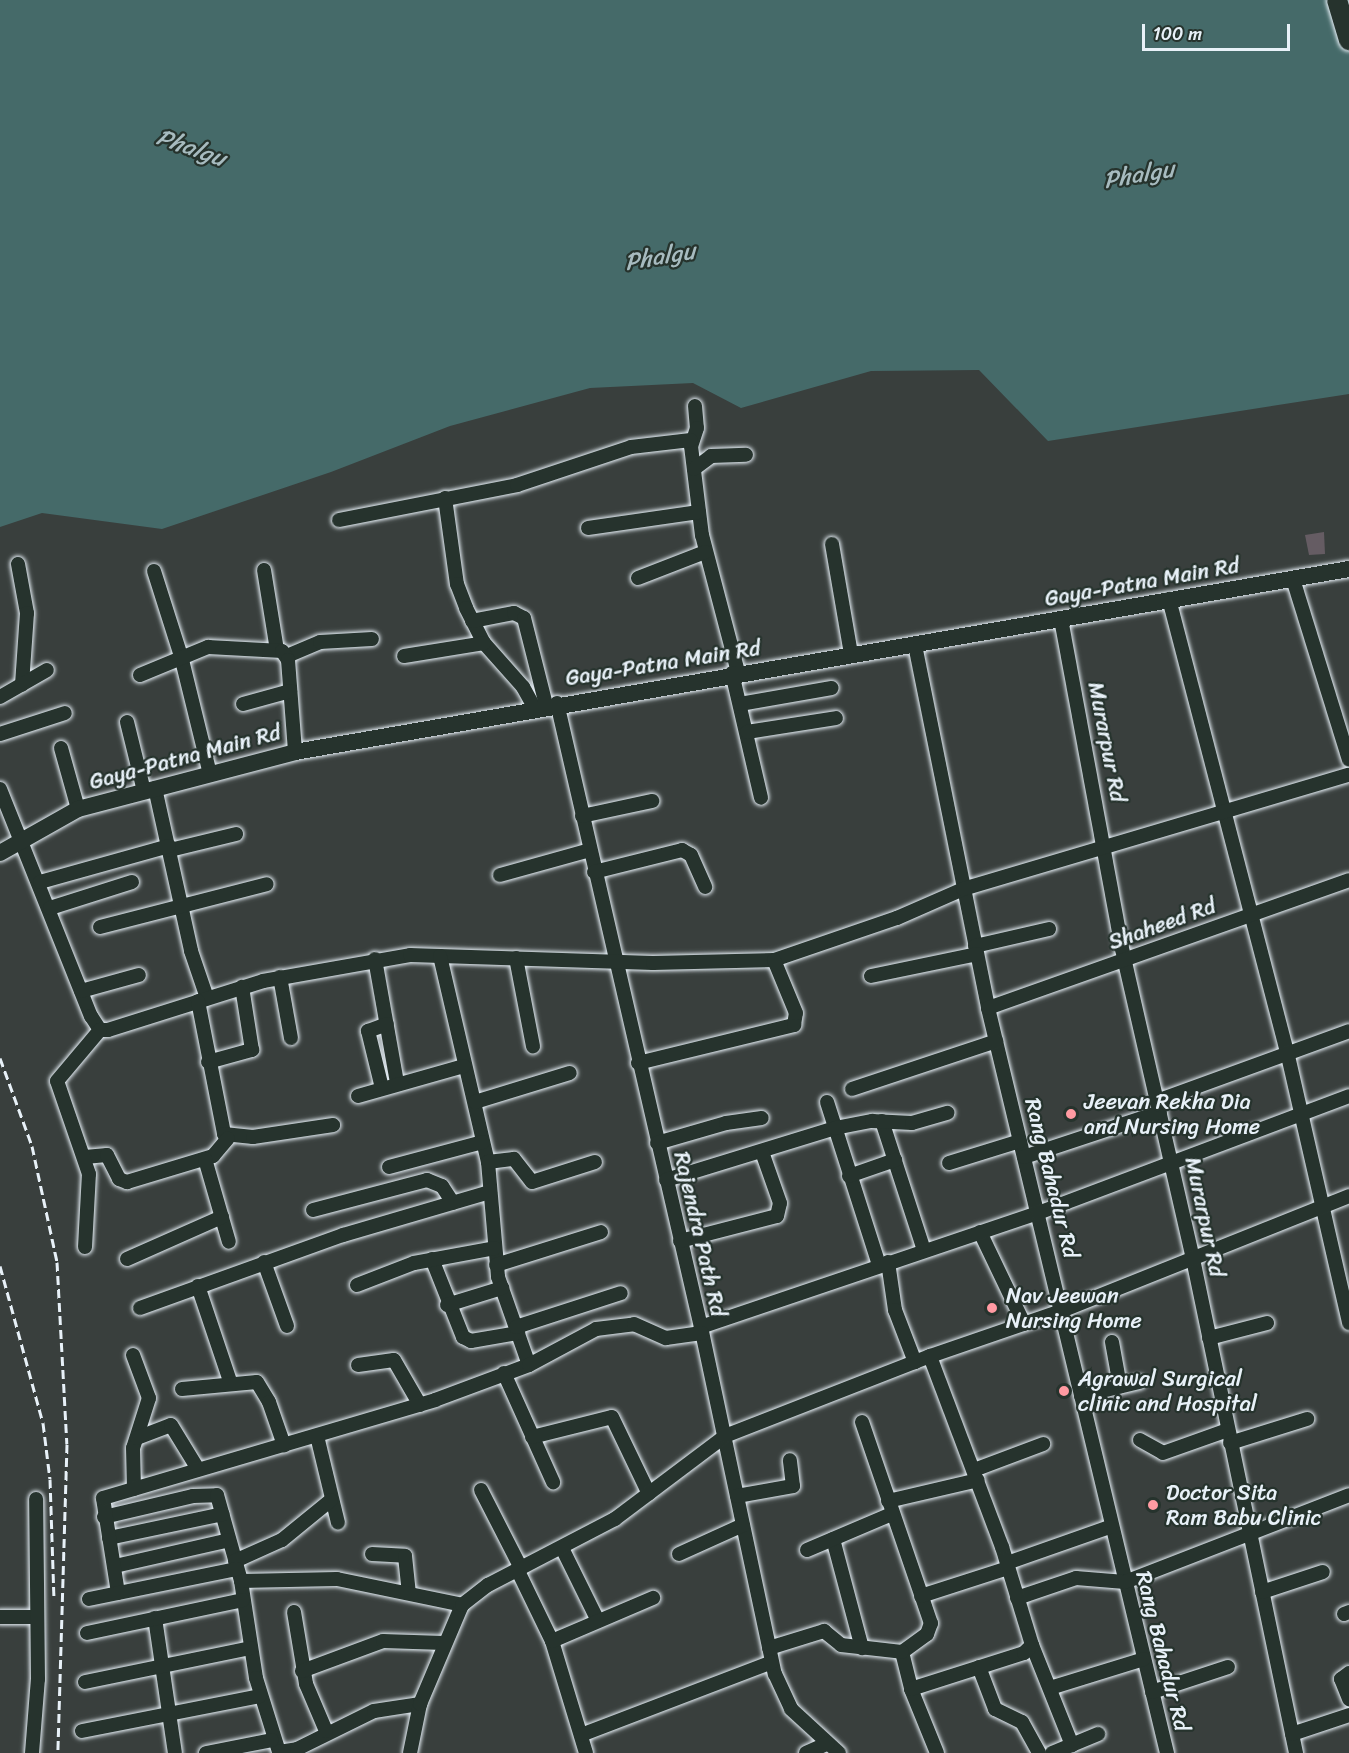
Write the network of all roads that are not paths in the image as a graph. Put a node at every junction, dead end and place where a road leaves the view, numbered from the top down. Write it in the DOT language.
graph roads {
  1 [pos="1337,0"];
  2 [pos="1349,40"];
  3 [pos="695,406"];
  4 [pos="691,440"];
  5 [pos="746,455"];
  6 [pos="694,469"];
  7 [pos="445,498"];
  8 [pos="699,512"];
  9 [pos="339,520"];
  10 [pos="588,528"];
  11 [pos="832,544"];
  12 [pos="705,552"];
  13 [pos="18,564"];
  14 [pos="1349,569"];
  15 [pos="264,570"];
  16 [pos="153,572"];
  17 [pos="638,578"];
  18 [pos="1293,579"];
  19 [pos="1168,599"];
  20 [pos="1061,619"];
  21 [pos="472,621"];
  22 [pos="372,639"];
  23 [pos="484,643"];
  24 [pos="915,645"];
  25 [pos="282,653"];
  26 [pos="851,654"];
  27 [pos="181,656"];
  28 [pos="404,656"];
  29 [pos="47,670"];
  30 [pos="735,673"];
  31 [pos="140,675"];
  32 [pos="22,685"];
  33 [pos="832,688"];
  34 [pos="290,691"];
  35 [pos="0,697"];
  36 [pos="243,704"];
  37 [pos="740,704"];
  38 [pos="546,705"];
  39 [pos="65,713"];
  40 [pos="836,718"];
  41 [pos="127,722"];
  42 [pos="747,732"];
  43 [pos="0,734"];
  44 [pos="60,748"];
  45 [pos="295,752"];
  46 [pos="1349,760"];
  47 [pos="210,774"];
  48 [pos="1349,775"];
  49 [pos="0,789"];
  50 [pos="150,789"];
  51 [pos="761,798"];
  52 [pos="652,801"];
  53 [pos="78,809"];
  54 [pos="1224,813"];
  55 [pos="582,816"];
  56 [pos="236,834"];
  57 [pos="22,839"];
  58 [pos="170,848"];
  59 [pos="1106,848"];
  60 [pos="590,850"];
  61 [pos="0,853"];
  62 [pos="594,872"];
  63 [pos="500,875"];
  64 [pos="1349,880"];
  65 [pos="40,882"];
  66 [pos="132,882"];
  67 [pos="267,884"];
  68 [pos="705,887"];
  69 [pos="963,889"];
  70 [pos="181,905"];
  71 [pos="50,908"];
  72 [pos="1252,914"];
  73 [pos="100,927"];
  74 [pos="1049,929"];
  75 [pos="976,950"];
  76 [pos="440,956"];
  77 [pos="516,958"];
  78 [pos="375,959"];
  79 [pos="774,960"];
  80 [pos="1124,960"];
  81 [pos="614,962"];
  82 [pos="139,975"];
  83 [pos="871,976"];
  84 [pos="280,977"];
  85 [pos="242,987"];
  86 [pos="81,992"];
  87 [pos="202,1000"];
  88 [pos="988,1008"];
  89 [pos="387,1024"];
  90 [pos="100,1030"];
  91 [pos="1349,1031"];
  92 [pos="291,1038"];
  93 [pos="996,1041"];
  94 [pos="533,1046"];
  95 [pos="1288,1056"];
  96 [pos="208,1062"];
  97 [pos="638,1063"];
  98 [pos="464,1066"];
  99 [pos="570,1073"];
  100 [pos="398,1083"];
  101 [pos="382,1088"];
  102 [pos="852,1089"];
  103 [pos="358,1096"];
  104 [pos="1349,1096"];
  105 [pos="475,1102"];
  106 [pos="828,1102"];
  107 [pos="1158,1106"];
  108 [pos="948,1113"];
  109 [pos="1302,1116"];
  110 [pos="762,1118"];
  111 [pos="882,1121"];
  112 [pos="333,1125"];
  113 [pos="835,1128"];
  114 [pos="228,1138"];
  115 [pos="1020,1141"];
  116 [pos="483,1142"];
  117 [pos="657,1143"];
  118 [pos="762,1152"];
  119 [pos="85,1157"];
  120 [pos="1024,1157"];
  121 [pos="205,1159"];
  122 [pos="895,1160"];
  123 [pos="488,1162"];
  124 [pos="595,1162"];
  125 [pos="949,1163"];
  126 [pos="1173,1163"];
  127 [pos="388,1167"];
  128 [pos="849,1176"];
  129 [pos="666,1180"];
  130 [pos="490,1192"];
  131 [pos="1349,1196"];
  132 [pos="453,1203"];
  133 [pos="1321,1207"];
  134 [pos="313,1210"];
  135 [pos="1038,1214"];
  136 [pos="222,1217"];
  137 [pos="601,1232"];
  138 [pos="980,1232"];
  139 [pos="680,1241"];
  140 [pos="229,1242"];
  141 [pos="85,1247"];
  142 [pos="495,1248"];
  143 [pos="924,1250"];
  144 [pos="1193,1258"];
  145 [pos="127,1259"];
  146 [pos="432,1259"];
  147 [pos="264,1262"];
  148 [pos="883,1264"];
  149 [pos="496,1265"];
  150 [pos="357,1285"];
  151 [pos="198,1287"];
  152 [pos="502,1288"];
  153 [pos="621,1293"];
  154 [pos="447,1305"];
  155 [pos="140,1308"];
  156 [pos="1064,1310"];
  157 [pos="1267,1323"];
  158 [pos="1349,1323"];
  159 [pos="1024,1324"];
  160 [pos="287,1326"];
  161 [pos="517,1330"];
  162 [pos="701,1330"];
  163 [pos="1209,1338"];
  164 [pos="1112,1342"];
  165 [pos="133,1355"];
  166 [pos="930,1356"];
  167 [pos="915,1362"];
  168 [pos="358,1365"];
  169 [pos="529,1365"];
  170 [pos="504,1373"];
  171 [pos="1139,1382"];
  172 [pos="231,1384"];
  173 [pos="1120,1386"];
  174 [pos="182,1389"];
  175 [pos="1081,1396"];
  176 [pos="420,1405"];
  177 [pos="1307,1419"];
  178 [pos="861,1422"];
  179 [pos="317,1436"];
  180 [pos="725,1436"];
  181 [pos="1229,1436"];
  182 [pos="532,1437"];
  183 [pos="137,1438"];
  184 [pos="1140,1440"];
  185 [pos="1043,1444"];
  186 [pos="284,1445"];
  187 [pos="790,1460"];
  188 [pos="198,1469"];
  189 [pos="976,1475"];
  190 [pos="553,1482"];
  191 [pos="134,1489"];
  192 [pos="481,1490"];
  193 [pos="650,1494"];
  194 [pos="1349,1495"];
  195 [pos="737,1496"];
  196 [pos="36,1499"];
  197 [pos="331,1500"];
  198 [pos="890,1507"];
  199 [pos="223,1514"];
  200 [pos="104,1517"];
  201 [pos="338,1523"];
  202 [pos="743,1526"];
  203 [pos="1110,1527"];
  204 [pos="1250,1534"];
  205 [pos="109,1538"];
  206 [pos="833,1539"];
  207 [pos="230,1540"];
  208 [pos="562,1548"];
  209 [pos="807,1550"];
  210 [pos="372,1554"];
  211 [pos="680,1554"];
  212 [pos="1007,1565"];
  213 [pos="115,1566"];
  214 [pos="519,1569"];
  215 [pos="238,1570"];
  216 [pos="1323,1572"];
  217 [pos="1125,1582"];
  218 [pos="409,1592"];
  219 [pos="1262,1592"];
  220 [pos="118,1593"];
  221 [pos="921,1596"];
  222 [pos="653,1598"];
  223 [pos="1017,1598"];
  224 [pos="90,1599"];
  225 [pos="243,1600"];
  226 [pos="462,1605"];
  227 [pos="294,1612"];
  228 [pos="0,1617"];
  229 [pos="37,1617"];
  230 [pos="155,1618"];
  231 [pos="598,1621"];
  232 [pos="87,1633"];
  233 [pos="552,1641"];
  234 [pos="444,1643"];
  235 [pos="1032,1645"];
  236 [pos="251,1648"];
  237 [pos="862,1648"];
  238 [pos="902,1652"];
  239 [pos="771,1655"];
  240 [pos="1144,1659"];
  241 [pos="163,1667"];
  242 [pos="979,1667"];
  243 [pos="1228,1667"];
  244 [pos="302,1671"];
  245 [pos="1349,1672"];
  246 [pos="85,1682"];
  247 [pos="1050,1688"];
  248 [pos="911,1689"];
  249 [pos="1152,1692"];
  250 [pos="260,1696"];
  251 [pos="1349,1699"];
  252 [pos="420,1704"];
  253 [pos="1349,1714"];
  254 [pos="170,1715"];
  255 [pos="82,1731"];
  256 [pos="326,1731"];
  257 [pos="1098,1734"];
  258 [pos="1292,1734"];
  259 [pos="581,1735"];
  260 [pos="828,1743"];
  261 [pos="1072,1745"];
  262 [pos="276,1748"];
  263 [pos="298,1751"];
  264 [pos="32,1753"];
  265 [pos="175,1753"];
  266 [pos="206,1753"];
  267 [pos="410,1753"];
  268 [pos="586,1753"];
  269 [pos="806,1753"];
  270 [pos="839,1753"];
  271 [pos="937,1753"];
  272 [pos="1040,1753"];
  273 [pos="1052,1753"];
  274 [pos="1167,1753"];
  275 [pos="1296,1753"];
  1 -- 2 [label="highway"];
  3 -- 4 [label="street"];
  4 -- 6 [label="street"];
  4 -- 7 [label="street"];
  5 -- 6 [label="street"];
  6 -- 8 [label="street"];
  7 -- 9 [label="street"];
  7 -- 21 [label="street"];
  8 -- 10 [label="street"];
  8 -- 12 [label="street"];
  11 -- 26 [label="street"];
  12 -- 17 [label="street"];
  12 -- 30 [label="street"];
  13 -- 32 [label="street"];
  14 -- 18 [label="main road, Gaya-Patna Main Rd"];
  15 -- 25 [label="street"];
  16 -- 27 [label="street"];
  18 -- 19 [label="main road, Gaya-Patna Main Rd"];
  18 -- 46 [label="street"];
  19 -- 20 [label="main road, Gaya-Patna Main Rd"];
  19 -- 54 [label="street"];
  20 -- 24 [label="main road, Gaya-Patna Main Rd"];
  20 -- 59 [label="street, Murarpur Rd"];
  21 -- 23 [label="street"];
  21 -- 38 [label="street, Rajendra Path Rd"];
  22 -- 25 [label="street"];
  23 -- 28 [label="street"];
  23 -- 38 [label="street"];
  24 -- 26 [label="main road, Gaya-Patna Main Rd"];
  24 -- 69 [label="street, Rang Bahadur Rd"];
  25 -- 27 [label="street"];
  25 -- 34 [label="street"];
  26 -- 30 [label="main road, Gaya-Patna Main Rd"];
  27 -- 31 [label="street"];
  27 -- 47 [label="street"];
  29 -- 32 [label="street"];
  30 -- 37 [label="street"];
  30 -- 38 [label="main road, Gaya-Patna Main Rd"];
  32 -- 35 [label="street"];
  33 -- 37 [label="street"];
  34 -- 36 [label="street"];
  34 -- 45 [label="street"];
  37 -- 42 [label="street"];
  38 -- 45 [label="main road, Gaya-Patna Main Rd"];
  38 -- 55 [label="street, Rajendra Path Rd"];
  39 -- 43 [label="street"];
  40 -- 42 [label="street"];
  41 -- 50 [label="street"];
  42 -- 51 [label="street"];
  44 -- 53 [label="street"];
  45 -- 47 [label="main road, Gaya-Patna Main Rd"];
  47 -- 50 [label="main road, Gaya-Patna Main Rd"];
  48 -- 54 [label="street"];
  49 -- 57 [label="street"];
  50 -- 53 [label="main road, Gaya-Patna Main Rd"];
  50 -- 58 [label="street"];
  52 -- 55 [label="street"];
  53 -- 57 [label="main road, Gaya-Patna Main Rd"];
  54 -- 59 [label="street"];
  54 -- 72 [label="street"];
  55 -- 60 [label="street, Rajendra Path Rd"];
  56 -- 58 [label="street"];
  57 -- 61 [label="main road, Gaya-Patna Main Rd"];
  57 -- 65 [label="street"];
  58 -- 65 [label="street"];
  58 -- 70 [label="street"];
  59 -- 69 [label="street"];
  59 -- 80 [label="street, Murarpur Rd"];
  60 -- 62 [label="street, Rajendra Path Rd"];
  60 -- 63 [label="street"];
  62 -- 68 [label="street"];
  62 -- 81 [label="street, Rajendra Path Rd"];
  64 -- 72 [label="street, Shaheed Rd"];
  65 -- 71 [label="street"];
  66 -- 71 [label="street"];
  67 -- 70 [label="street"];
  69 -- 75 [label="street, Rang Bahadur Rd"];
  69 -- 79 [label="street"];
  70 -- 73 [label="street"];
  70 -- 87 [label="street"];
  71 -- 86 [label="street"];
  72 -- 80 [label="street, Shaheed Rd"];
  72 -- 95 [label="street"];
  74 -- 75 [label="street"];
  75 -- 83 [label="street"];
  75 -- 88 [label="street, Rang Bahadur Rd"];
  76 -- 77 [label="street"];
  76 -- 78 [label="street"];
  76 -- 98 [label="street"];
  77 -- 81 [label="street"];
  77 -- 94 [label="street"];
  78 -- 84 [label="street"];
  78 -- 89 [label="street"];
  79 -- 81 [label="street"];
  79 -- 97 [label="street"];
  80 -- 88 [label="street, Shaheed Rd"];
  80 -- 107 [label="street, Murarpur Rd"];
  81 -- 97 [label="street, Rajendra Path Rd"];
  82 -- 86 [label="street"];
  84 -- 85 [label="street"];
  84 -- 92 [label="street"];
  85 -- 87 [label="street"];
  85 -- 96 [label="street"];
  86 -- 90 [label="street"];
  87 -- 90 [label="street"];
  87 -- 96 [label="street"];
  88 -- 93 [label="street, Rang Bahadur Rd"];
  89 -- 100 [label="street"];
  89 -- 101 [label="street"];
  90 -- 119 [label="street"];
  91 -- 95 [label="street"];
  93 -- 102 [label="street"];
  93 -- 115 [label="street, Rang Bahadur Rd"];
  95 -- 107 [label="street"];
  95 -- 109 [label="street"];
  96 -- 114 [label="street"];
  97 -- 117 [label="street, Rajendra Path Rd"];
  98 -- 100 [label="street"];
  98 -- 105 [label="street"];
  99 -- 105 [label="street"];
  100 -- 101 [label="street"];
  101 -- 103 [label="street"];
  104 -- 109 [label="street"];
  105 -- 116 [label="street"];
  106 -- 113 [label="street"];
  107 -- 120 [label="street"];
  107 -- 126 [label="street, Murarpur Rd"];
  108 -- 111 [label="street"];
  109 -- 126 [label="street"];
  109 -- 133 [label="street"];
  110 -- 117 [label="street"];
  111 -- 113 [label="street"];
  111 -- 122 [label="street"];
  112 -- 114 [label="street"];
  113 -- 118 [label="street"];
  113 -- 128 [label="street"];
  114 -- 121 [label="street"];
  115 -- 120 [label="street, Rang Bahadur Rd"];
  115 -- 125 [label="street"];
  116 -- 123 [label="street"];
  116 -- 127 [label="street"];
  117 -- 129 [label="street, Rajendra Path Rd"];
  118 -- 129 [label="street"];
  118 -- 139 [label="street"];
  119 -- 121 [label="street"];
  119 -- 141 [label="street"];
  120 -- 135 [label="street, Rang Bahadur Rd"];
  121 -- 136 [label="street"];
  122 -- 128 [label="street"];
  122 -- 143 [label="street"];
  123 -- 124 [label="street"];
  123 -- 130 [label="street"];
  126 -- 135 [label="street"];
  126 -- 144 [label="street, Murarpur Rd"];
  128 -- 148 [label="street"];
  129 -- 139 [label="street, Rajendra Path Rd"];
  130 -- 132 [label="street"];
  130 -- 142 [label="street"];
  131 -- 133 [label="street"];
  132 -- 134 [label="street"];
  132 -- 147 [label="street"];
  133 -- 144 [label="street"];
  133 -- 158 [label="street"];
  135 -- 138 [label="street"];
  135 -- 156 [label="street, Rang Bahadur Rd"];
  136 -- 140 [label="street"];
  136 -- 145 [label="street"];
  137 -- 149 [label="street"];
  138 -- 143 [label="street"];
  138 -- 159 [label="street"];
  139 -- 162 [label="street, Rajendra Path Rd"];
  142 -- 146 [label="street"];
  142 -- 149 [label="street"];
  143 -- 148 [label="street"];
  144 -- 156 [label="street"];
  144 -- 163 [label="street, Murarpur Rd"];
  146 -- 150 [label="street"];
  146 -- 154 [label="street"];
  147 -- 151 [label="street"];
  147 -- 160 [label="street"];
  148 -- 162 [label="street"];
  148 -- 167 [label="street"];
  149 -- 152 [label="street"];
  151 -- 155 [label="street"];
  151 -- 172 [label="street"];
  152 -- 154 [label="street"];
  152 -- 161 [label="street"];
  153 -- 161 [label="street"];
  154 -- 161 [label="street"];
  156 -- 159 [label="street"];
  156 -- 175 [label="street, Rang Bahadur Rd"];
  157 -- 163 [label="street"];
  159 -- 166 [label="street"];
  161 -- 169 [label="street"];
  162 -- 169 [label="street"];
  162 -- 180 [label="street, Rajendra Path Rd"];
  163 -- 181 [label="street, Murarpur Rd"];
  164 -- 173 [label="street"];
  165 -- 183 [label="street"];
  166 -- 167 [label="street"];
  166 -- 189 [label="street"];
  167 -- 180 [label="street"];
  168 -- 176 [label="street"];
  169 -- 170 [label="street"];
  170 -- 176 [label="street"];
  170 -- 182 [label="street"];
  171 -- 173 [label="street"];
  172 -- 174 [label="street"];
  172 -- 186 [label="street"];
  173 -- 175 [label="street"];
  175 -- 203 [label="street, Rang Bahadur Rd"];
  176 -- 179 [label="street"];
  177 -- 181 [label="street"];
  178 -- 198 [label="street"];
  179 -- 186 [label="street"];
  179 -- 197 [label="street"];
  180 -- 193 [label="street"];
  180 -- 195 [label="street, Rajendra Path Rd"];
  181 -- 184 [label="street"];
  181 -- 204 [label="street, Murarpur Rd"];
  182 -- 190 [label="street"];
  182 -- 193 [label="street"];
  183 -- 188 [label="street"];
  183 -- 191 [label="street"];
  185 -- 189 [label="street"];
  186 -- 188 [label="street"];
  187 -- 195 [label="street"];
  188 -- 191 [label="street"];
  189 -- 198 [label="street"];
  189 -- 212 [label="street"];
  191 -- 200 [label="street"];
  192 -- 214 [label="street"];
  193 -- 208 [label="street"];
  194 -- 204 [label="street"];
  195 -- 202 [label="street, Rajendra Path Rd"];
  196 -- 229 [label="street"];
  197 -- 201 [label="street"];
  197 -- 215 [label="street"];
  198 -- 206 [label="street"];
  198 -- 221 [label="street"];
  199 -- 200 [label="street"];
  199 -- 205 [label="street"];
  199 -- 207 [label="street"];
  200 -- 205 [label="street"];
  202 -- 211 [label="street"];
  202 -- 239 [label="street, Rajendra Path Rd"];
  203 -- 212 [label="street"];
  203 -- 217 [label="street, Rang Bahadur Rd"];
  204 -- 217 [label="street"];
  204 -- 219 [label="street, Murarpur Rd"];
  205 -- 213 [label="street"];
  206 -- 209 [label="street"];
  206 -- 237 [label="street"];
  207 -- 213 [label="street"];
  207 -- 215 [label="street"];
  208 -- 214 [label="street"];
  208 -- 231 [label="street"];
  210 -- 218 [label="street"];
  212 -- 221 [label="street"];
  212 -- 223 [label="street"];
  213 -- 220 [label="street"];
  214 -- 226 [label="street"];
  214 -- 233 [label="street"];
  215 -- 218 [label="street"];
  215 -- 220 [label="street"];
  215 -- 225 [label="street"];
  216 -- 219 [label="street"];
  217 -- 223 [label="street"];
  217 -- 240 [label="street, Rang Bahadur Rd"];
  218 -- 226 [label="street"];
  219 -- 258 [label="street, Murarpur Rd"];
  220 -- 224 [label="street"];
  221 -- 238 [label="street"];
  222 -- 231 [label="street"];
  223 -- 235 [label="street"];
  225 -- 230 [label="street"];
  225 -- 236 [label="street"];
  226 -- 234 [label="street"];
  227 -- 244 [label="street"];
  228 -- 229 [label="street"];
  229 -- 264 [label="street"];
  230 -- 232 [label="street"];
  230 -- 241 [label="street"];
  231 -- 233 [label="street"];
  233 -- 259 [label="street"];
  234 -- 244 [label="street"];
  234 -- 252 [label="street"];
  235 -- 242 [label="street"];
  235 -- 247 [label="street"];
  236 -- 241 [label="street"];
  236 -- 250 [label="street"];
  237 -- 238 [label="street"];
  237 -- 239 [label="street"];
  238 -- 248 [label="street"];
  239 -- 259 [label="street"];
  239 -- 260 [label="street, Rajendra Path Rd"];
  240 -- 247 [label="street"];
  240 -- 249 [label="street, Rang Bahadur Rd"];
  241 -- 246 [label="street"];
  241 -- 254 [label="street"];
  242 -- 248 [label="street"];
  242 -- 272 [label="street"];
  243 -- 249 [label="street"];
  244 -- 256 [label="street"];
  245 -- 251 [label="street"];
  247 -- 261 [label="street"];
  248 -- 271 [label="street"];
  249 -- 274 [label="street, Rang Bahadur Rd"];
  250 -- 254 [label="street"];
  250 -- 262 [label="street"];
  252 -- 256 [label="street"];
  252 -- 267 [label="street"];
  253 -- 258 [label="street"];
  254 -- 255 [label="street"];
  254 -- 265 [label="street"];
  256 -- 263 [label="street"];
  257 -- 261 [label="street"];
  258 -- 275 [label="street, Murarpur Rd"];
  259 -- 268 [label="street"];
  260 -- 269 [label="street"];
  260 -- 270 [label="street, Rajendra Path Rd"];
  261 -- 273 [label="street"];
  262 -- 263 [label="street"];
  262 -- 266 [label="street"];
}
